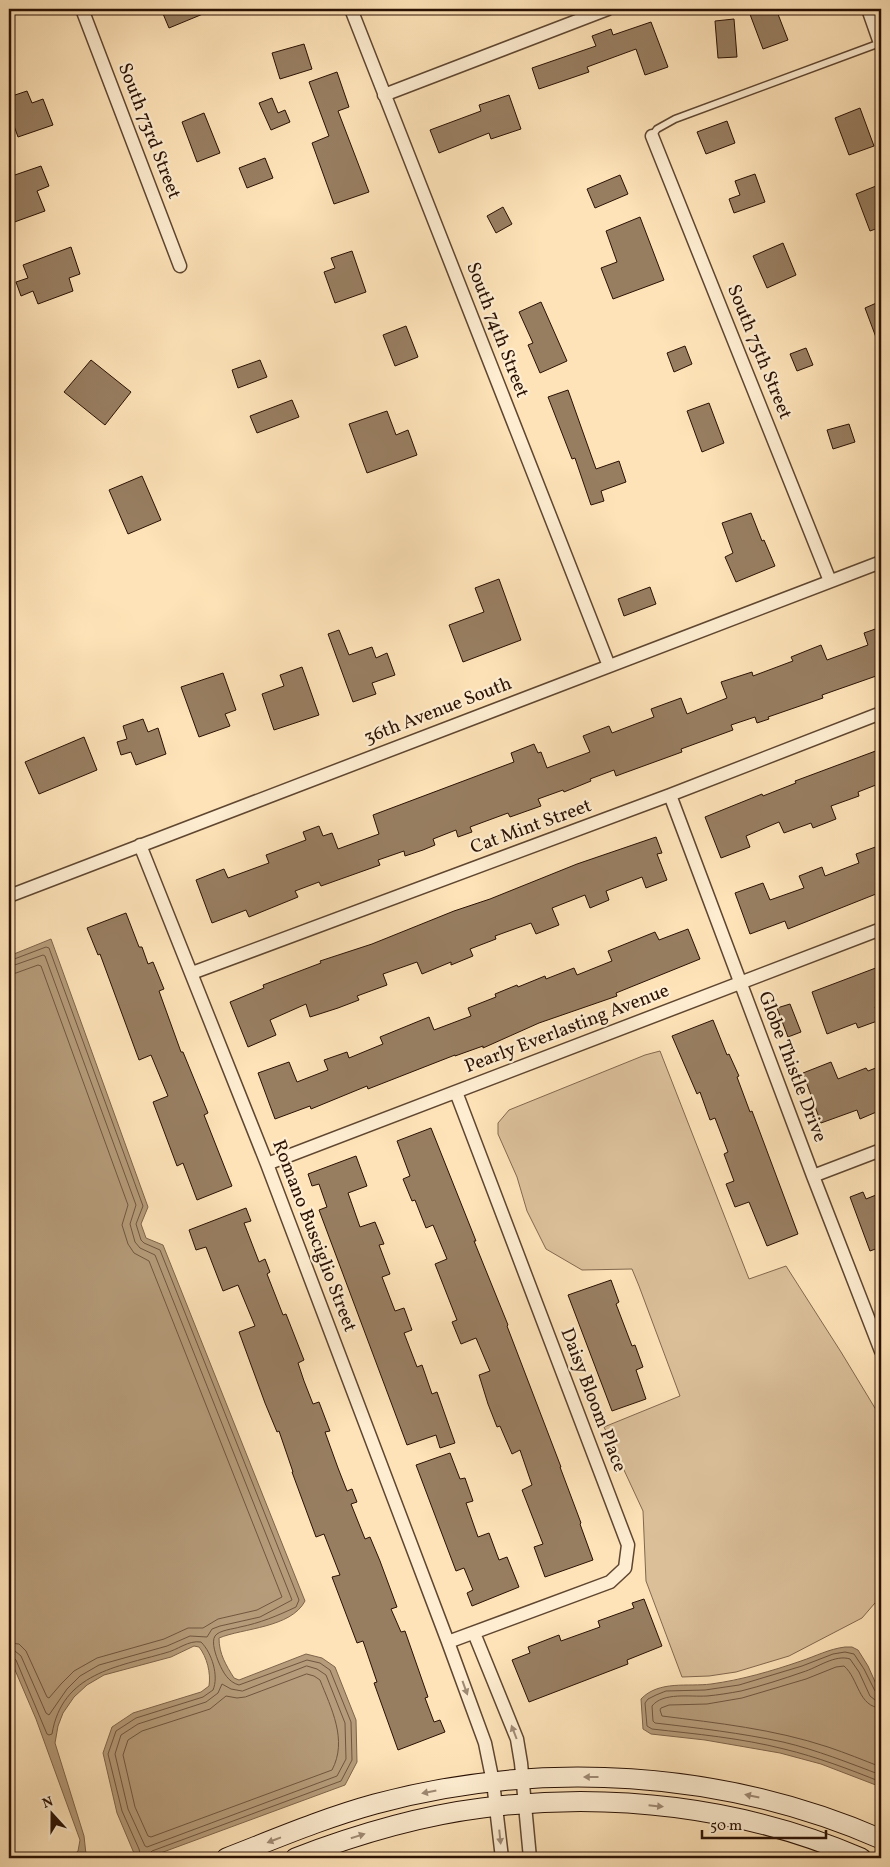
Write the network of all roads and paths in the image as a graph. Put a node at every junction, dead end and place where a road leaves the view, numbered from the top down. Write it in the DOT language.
graph roads {
  1 [pos="82,9"];
  2 [pos="351,9"];
  3 [pos="608,9"];
  4 [pos="868,9"];
  5 [pos="881,45"];
  6 [pos="384,95"];
  7 [pos="652,136"];
  8 [pos="180,266"];
  9 [pos="881,562"];
  10 [pos="830,581"];
  11 [pos="609,666"];
  12 [pos="881,713"];
  13 [pos="670,795"];
  14 [pos="140,845"];
  15 [pos="9,896"];
  16 [pos="881,929"];
  17 [pos="192,973"];
  18 [pos="740,984"];
  19 [pos="456,1092"];
  20 [pos="881,1150"];
  21 [pos="267,1164"];
  22 [pos="813,1176"];
  23 [pos="881,1351"];
  24 [pos="474,1633"];
  25 [pos="448,1642"];
  26 [pos="523,1779"];
  27 [pos="493,1782"];
  28 [pos="525,1804"];
  29 [pos="496,1806"];
  30 [pos="881,1839"];
  31 [pos="226,1858"];
  32 [pos="295,1858"];
  33 [pos="502,1858"];
  34 [pos="530,1858"];
  35 [pos="862,1858"];
  1 -- 8 [label="street, South 73rd Street"];
  2 -- 6 [label="street, South 74th Street"];
  3 -- 6 [label="street"];
  4 -- 5 [label="street"];
  5 -- 7 [label="lane"];
  6 -- 11 [label="street, South 74th Street"];
  7 -- 10 [label="street, South 75th Street"];
  9 -- 10 [label="street, 36th Avenue South"];
  10 -- 11 [label="street, 36th Avenue South"];
  11 -- 14 [label="street, 36th Avenue South"];
  12 -- 13 [label="street, Cat Mint Street"];
  13 -- 17 [label="street, Cat Mint Street"];
  13 -- 18 [label="street, Globe Thistle Drive"];
  14 -- 15 [label="street, 36th Avenue South"];
  14 -- 17 [label="street, Romano Busciglio Street"];
  16 -- 18 [label="street, Pearly Everlasting Avenue"];
  17 -- 21 [label="street, Romano Busciglio Street"];
  18 -- 19 [label="street, Pearly Everlasting Avenue"];
  18 -- 22 [label="street, Globe Thistle Drive"];
  19 -- 21 [label="street, Pearly Everlasting Avenue"];
  19 -- 24 [label="street, Daisy Bloom Place"];
  20 -- 22 [label="street"];
  21 -- 25 [label="street, Romano Busciglio Street"];
  22 -- 23 [label="street, Globe Thistle Drive"];
  24 -- 25 [label="street"];
  26 -- 24 [label="street, one-way"];
  25 -- 27 [label="street, Romano Busciglio Street, one-way"];
  26 -- 27 [label="street"];
  26 -- 28 [label="street"];
  30 -- 26 [label="street, one-way"];
  27 -- 29 [label="street, Romano Busciglio Street"];
  27 -- 31 [label="street, one-way"];
  28 -- 29 [label="street"];
  28 -- 34 [label="street"];
  28 -- 35 [label="street, one-way"];
  32 -- 29 [label="street, one-way"];
  29 -- 33 [label="street, Romano Busciglio Street, one-way"];
}
